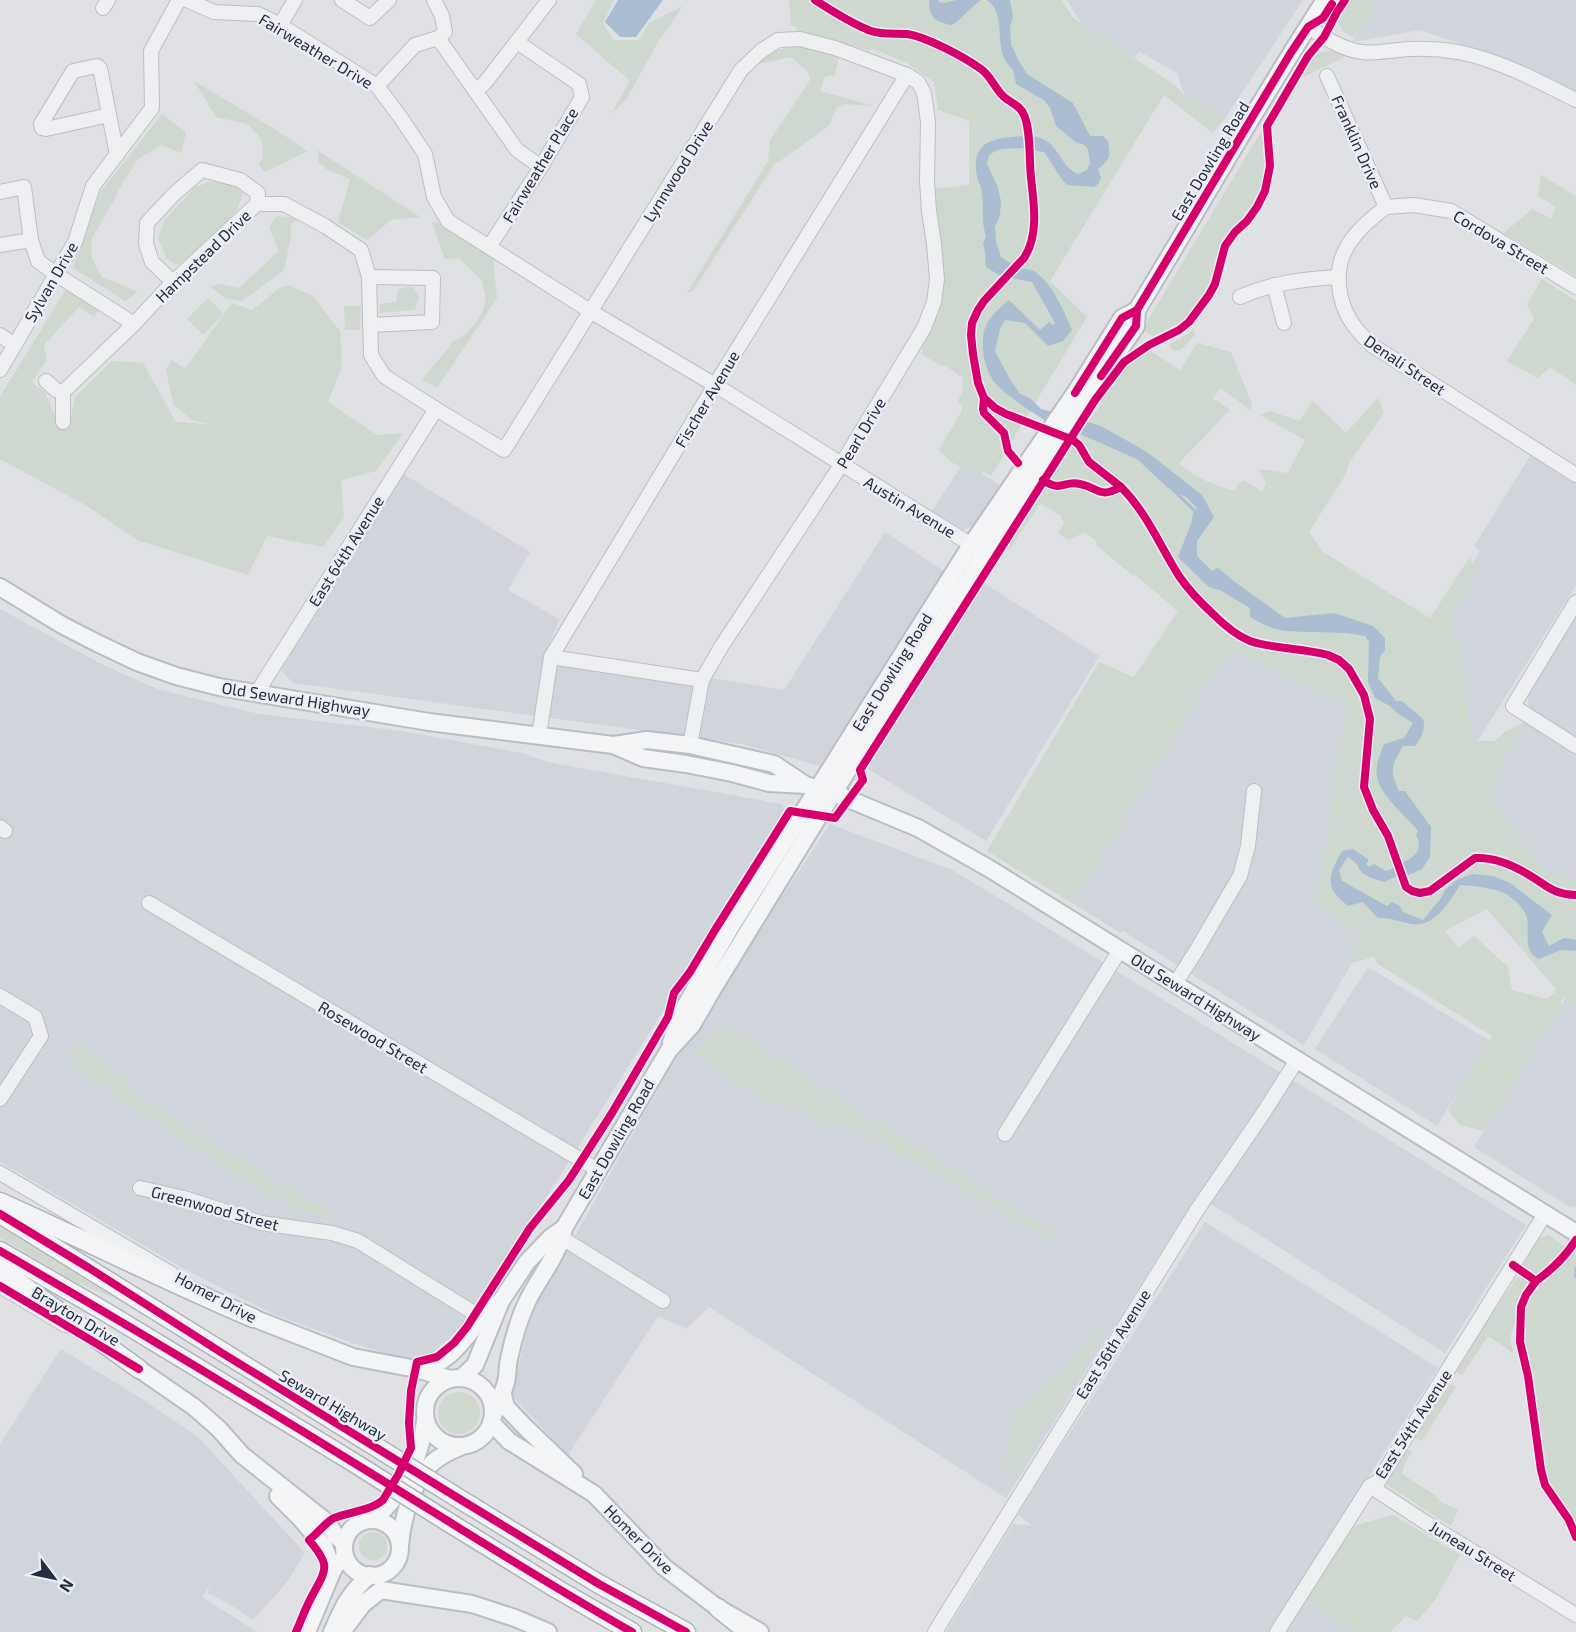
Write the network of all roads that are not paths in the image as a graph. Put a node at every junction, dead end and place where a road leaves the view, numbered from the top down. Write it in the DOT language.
graph roads {
  1 [pos="179,0"];
  2 [pos="187,0"];
  3 [pos="295,0"];
  4 [pos="342,0"];
  5 [pos="389,0"];
  6 [pos="434,0"];
  7 [pos="549,0"];
  8 [pos="1314,0"];
  9 [pos="1325,0"];
  10 [pos="1335,0"];
  11 [pos="238,6"];
  12 [pos="279,25"];
  13 [pos="1308,27"];
  14 [pos="438,38"];
  15 [pos="517,42"];
  16 [pos="907,75"];
  17 [pos="1327,76"];
  18 [pos="377,86"];
  19 [pos="476,91"];
  20 [pos="924,93"];
  21 [pos="1576,100"];
  22 [pos="109,115"];
  23 [pos="117,155"];
  24 [pos="540,167"];
  25 [pos="0,192"];
  26 [pos="257,204"];
  27 [pos="1386,207"];
  28 [pos="31,240"];
  29 [pos="0,245"];
  30 [pos="489,247"];
  31 [pos="57,275"];
  32 [pos="369,277"];
  33 [pos="1338,277"];
  34 [pos="173,282"];
  35 [pos="1274,285"];
  36 [pos="1576,287"];
  37 [pos="1240,297"];
  38 [pos="590,312"];
  39 [pos="1284,323"];
  40 [pos="134,324"];
  41 [pos="370,325"];
  42 [pos="0,335"];
  43 [pos="15,345"];
  44 [pos="0,370"];
  45 [pos="46,381"];
  46 [pos="715,385"];
  47 [pos="63,392"];
  48 [pos="436,409"];
  49 [pos="63,422"];
  50 [pos="504,450"];
  51 [pos="841,465"];
  52 [pos="1576,475"];
  53 [pos="978,549"];
  54 [pos="2,592"];
  55 [pos="1576,602"];
  56 [pos="551,657"];
  57 [pos="702,680"];
  58 [pos="256,694"];
  59 [pos="539,735"];
  60 [pos="613,745"];
  61 [pos="690,745"];
  62 [pos="1576,746"];
  63 [pos="819,789"];
  64 [pos="1254,791"];
  65 [pos="149,903"];
  66 [pos="1120,950"];
  67 [pos="1175,984"];
  68 [pos="0,996"];
  69 [pos="1297,1060"];
  70 [pos="0,1099"];
  71 [pos="1005,1134"];
  72 [pos="598,1170"];
  73 [pos="0,1173"];
  74 [pos="140,1188"];
  75 [pos="0,1202"];
  76 [pos="0,1214"];
  77 [pos="1545,1214"];
  78 [pos="563,1233"];
  79 [pos="1576,1233"];
  80 [pos="0,1251"];
  81 [pos="0,1269"];
  82 [pos="0,1286"];
  83 [pos="501,1300"];
  84 [pos="663,1301"];
  85 [pos="253,1318"];
  86 [pos="482,1318"];
  87 [pos="139,1369"];
  88 [pos="416,1369"];
  89 [pos="456,1378"];
  90 [pos="503,1395"];
  91 [pos="492,1419"];
  92 [pos="425,1421"];
  93 [pos="460,1447"];
  94 [pos="242,1455"];
  95 [pos="1370,1486"];
  96 [pos="594,1494"];
  97 [pos="373,1520"];
  98 [pos="344,1547"];
  99 [pos="399,1553"];
  100 [pos="333,1570"];
  101 [pos="373,1575"];
  102 [pos="396,1592"];
  103 [pos="718,1608"];
  104 [pos="1576,1615"];
  105 [pos="308,1632"];
  106 [pos="332,1632"];
  107 [pos="342,1632"];
  108 [pos="549,1632"];
  109 [pos="632,1632"];
  110 [pos="687,1632"];
  111 [pos="748,1632"];
  112 [pos="760,1632"];
  113 [pos="935,1632"];
  114 [pos="1277,1632"];
  1 -- 23 [label="street, Sylvan Drive"];
  2 -- 11 [label="street, Fairweather Drive"];
  3 -- 12 [label="street"];
  4 -- 5 [label="street"];
  6 -- 14 [label="street"];
  7 -- 15 [label="street"];
  8 -- 13 [label="main road"];
  9 -- 13 [label="main road, East Dowling Road"];
  10 -- 13 [label="main road"];
  11 -- 12 [label="street, Fairweather Drive"];
  12 -- 18 [label="street, Fairweather Drive"];
  13 -- 21 [label="street"];
  13 -- 53 [label="main road, East Dowling Road"];
  14 -- 18 [label="street"];
  14 -- 19 [label="street"];
  15 -- 19 [label="street"];
  15 -- 24 [label="street, Fairweather Place"];
  16 -- 20 [label="street, Lynnwood Drive"];
  16 -- 38 [label="street, Lynnwood Drive"];
  16 -- 46 [label="street, Fischer Avenue"];
  17 -- 27 [label="street, Franklin Drive"];
  18 -- 30 [label="street, Fairweather Drive"];
  19 -- 24 [label="street"];
  20 -- 51 [label="street, Pearl Drive"];
  22 -- 22 [label="street"];
  22 -- 23 [label="street"];
  23 -- 31 [label="street, Sylvan Drive"];
  24 -- 30 [label="street, Fairweather Place"];
  25 -- 28 [label="street"];
  26 -- 32 [label="street, Hampstead Drive"];
  26 -- 34 [label="street, Hampstead Drive"];
  26 -- 34 [label="street"];
  27 -- 33 [label="street, Denali Street"];
  27 -- 36 [label="street, Cordova Street"];
  28 -- 29 [label="street"];
  28 -- 31 [label="street"];
  30 -- 38 [label="street, Fairweather Drive"];
  31 -- 40 [label="street"];
  31 -- 43 [label="street, Sylvan Drive"];
  32 -- 41 [label="street, Hampstead Drive"];
  32 -- 41 [label="street"];
  33 -- 35 [label="street"];
  33 -- 52 [label="street, Denali Street"];
  34 -- 40 [label="street, Hampstead Drive"];
  35 -- 37 [label="street"];
  35 -- 39 [label="street"];
  38 -- 46 [label="street, Austin Avenue"];
  38 -- 50 [label="street, Lynnwood Drive"];
  40 -- 47 [label="street, Hampstead Drive"];
  41 -- 48 [label="street, Hampstead Drive"];
  42 -- 43 [label="street"];
  43 -- 44 [label="street, Sylvan Drive"];
  45 -- 47 [label="street"];
  46 -- 51 [label="street, Austin Avenue"];
  46 -- 56 [label="street, Fischer Avenue"];
  47 -- 49 [label="street"];
  48 -- 50 [label="street, Hampstead Drive"];
  48 -- 58 [label="street, East 64th Avenue"];
  51 -- 53 [label="street, Austin Avenue"];
  51 -- 57 [label="street, Pearl Drive"];
  53 -- 63 [label="main road, East Dowling Road"];
  54 -- 58 [label="main road, Old Seward Highway"];
  55 -- 62 [label="street"];
  56 -- 57 [label="street"];
  56 -- 59 [label="street, Fischer Avenue"];
  57 -- 61 [label="street, Pearl Drive"];
  58 -- 59 [label="main road, Old Seward Highway"];
  59 -- 60 [label="main road, Old Seward Highway"];
  60 -- 61 [label="main road, Old Seward Highway"];
  60 -- 63 [label="main road, Old Seward Highway"];
  61 -- 63 [label="main road, Old Seward Highway"];
  63 -- 66 [label="main road, Old Seward Highway"];
  63 -- 72 [label="main road, East Dowling Road"];
  64 -- 67 [label="street"];
  65 -- 72 [label="street, Rosewood Street"];
  66 -- 67 [label="main road, Old Seward Highway"];
  66 -- 71 [label="street"];
  67 -- 69 [label="main road, Old Seward Highway"];
  68 -- 70 [label="street"];
  69 -- 77 [label="main road, Old Seward Highway"];
  69 -- 113 [label="street, East 56th Avenue"];
  72 -- 78 [label="main road, East Dowling Road"];
  73 -- 85 [label="street, Homer Drive"];
  74 -- 86 [label="street, Greenwood Street"];
  75 -- 85 [label="highway"];
  76 -- 110 [label="highway, Seward Highway, bridge"];
  77 -- 79 [label="main road, Old Seward Highway"];
  77 -- 95 [label="street, East 54th Avenue"];
  78 -- 83 [label="main road, East Dowling Road"];
  78 -- 84 [label="street"];
  78 -- 90 [label="main road, East Dowling Road"];
  80 -- 109 [label="highway, bridge"];
  81 -- 87 [label="highway"];
  82 -- 87 [label="street, Brayton Drive"];
  83 -- 86 [label="main road"];
  83 -- 89 [label="main road, East Dowling Road"];
  85 -- 88 [label="main road, Homer Drive"];
  86 -- 88 [label="main road"];
  87 -- 94 [label="main road, Brayton Drive"];
  88 -- 89 [label="main road, Homer Drive"];
  89 -- 91 [label="main road"];
  89 -- 92 [label="main road"];
  90 -- 91 [label="main road, East Dowling Road"];
  90 -- 96 [label="main road"];
  91 -- 93 [label="main road"];
  91 -- 96 [label="main road, Homer Drive"];
  92 -- 93 [label="main road"];
  92 -- 97 [label="main road"];
  93 -- 99 [label="main road"];
  94 -- 98 [label="main road, Brayton Drive"];
  94 -- 100 [label="main road"];
  95 -- 104 [label="street, Juneau Street"];
  95 -- 114 [label="street, East 54th Avenue"];
  96 -- 103 [label="main road, Homer Drive"];
  97 -- 98 [label="main road"];
  97 -- 99 [label="main road"];
  98 -- 100 [label="main road"];
  98 -- 101 [label="main road, Brayton Drive"];
  99 -- 101 [label="main road"];
  100 -- 105 [label="main road"];
  101 -- 102 [label="main road"];
  101 -- 106 [label="main road"];
  102 -- 107 [label="main road"];
  102 -- 108 [label="main road"];
  103 -- 111 [label="highway"];
  103 -- 112 [label="main road, Homer Drive"];
}
